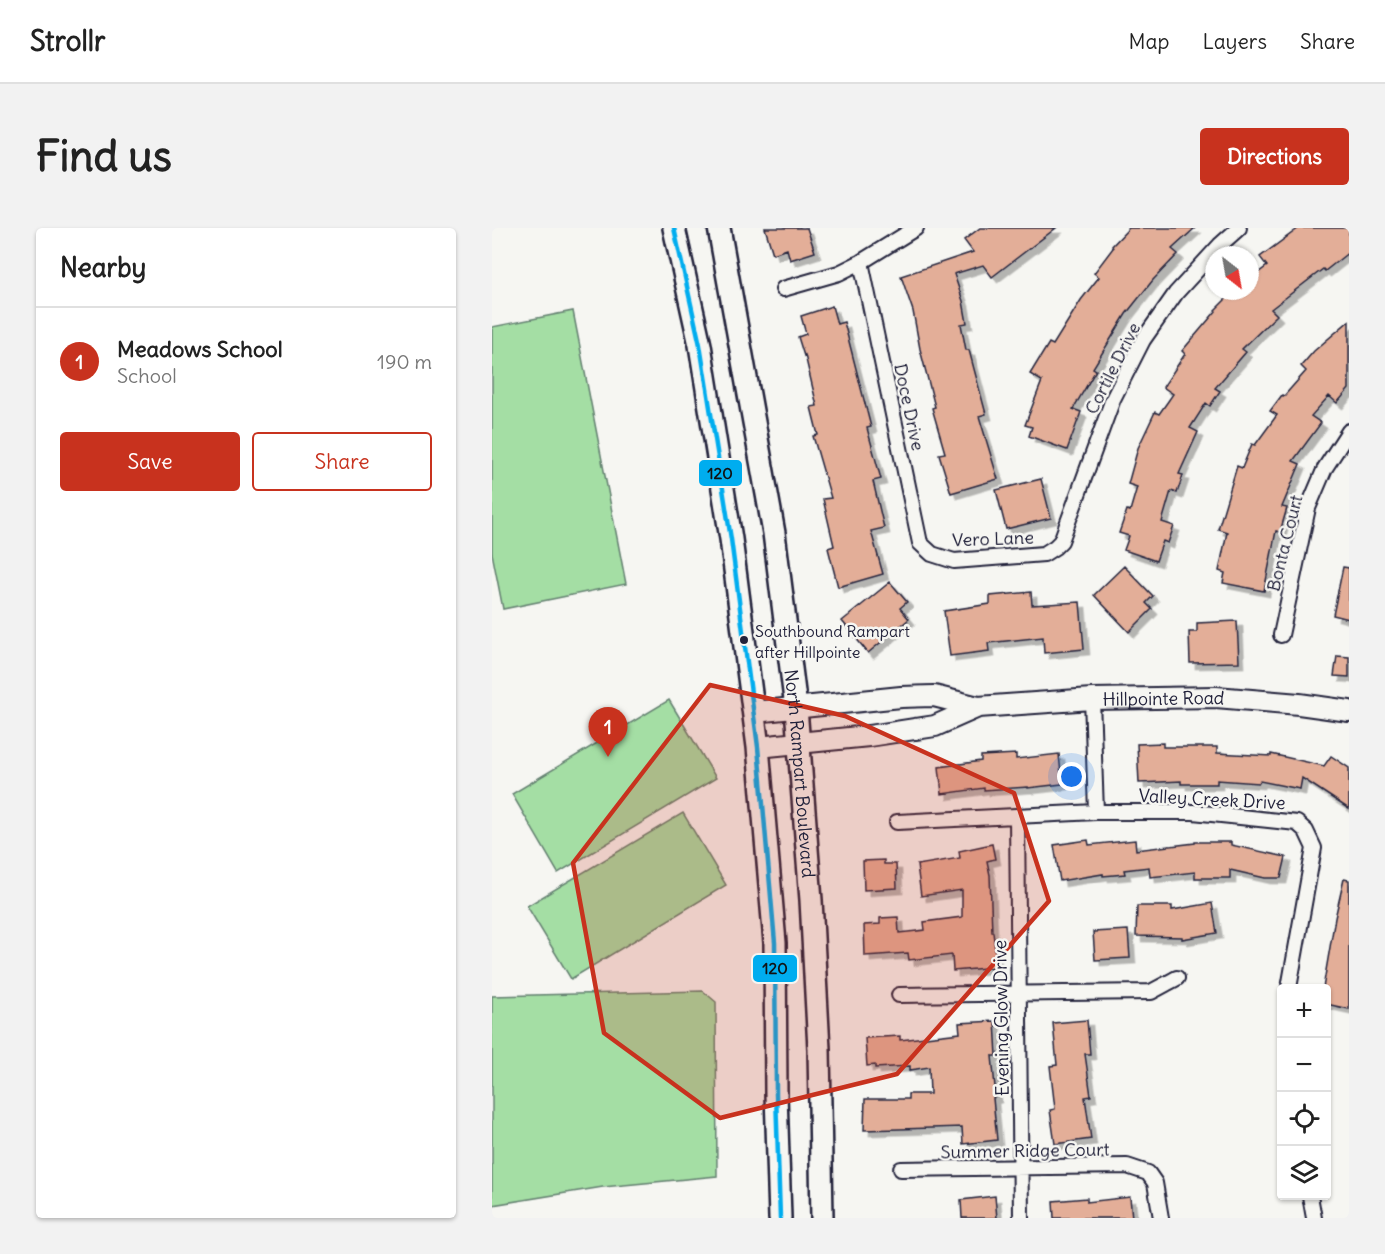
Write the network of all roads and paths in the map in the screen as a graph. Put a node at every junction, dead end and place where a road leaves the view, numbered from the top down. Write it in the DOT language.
graph roads {
  1 [pos="674,228"];
  2 [pos="719,228"];
  3 [pos="916,228"];
  4 [pos="1239,228"];
  5 [pos="861,262"];
  6 [pos="783,289"];
  7 [pos="1349,431"];
  8 [pos="1055,547"];
  9 [pos="932,554"];
  10 [pos="1281,635"];
  11 [pos="1092,699"];
  12 [pos="978,707"];
  13 [pos="796,708"];
  14 [pos="1349,711"];
  15 [pos="754,712"];
  16 [pos="799,743"];
  17 [pos="758,747"];
  18 [pos="1096,813"];
  19 [pos="1017,817"];
  20 [pos="897,822"];
  21 [pos="1177,978"];
  22 [pos="1290,984"];
  23 [pos="1019,993"];
  24 [pos="899,995"];
  25 [pos="1021,1168"];
  26 [pos="901,1169"];
  27 [pos="1311,1200"];
  28 [pos="780,1218"];
  29 [pos="822,1218"];
  30 [pos="1021,1218"];
  31 [pos="1161,1218"];
  32 [pos="1314,1218"];
  1 -- 15 [label="main road"];
  2 -- 13 [label="main road, North Rampart Boulevard"];
  3 -- 5 [label="street"];
  4 -- 8 [label="street, Cortile Drive"];
  5 -- 6 [label="street"];
  5 -- 9 [label="street, Doce Drive"];
  7 -- 10 [label="street, Bonta Court"];
  8 -- 9 [label="street, Vero Lane"];
  11 -- 12 [label="street, Hillpointe Road"];
  11 -- 14 [label="street, Hillpointe Road"];
  11 -- 18 [label="street"];
  12 -- 13 [label="street, Hillpointe Road"];
  12 -- 16 [label="street, Hillpointe Road"];
  13 -- 15 [label="street, Hillpointe Road"];
  13 -- 16 [label="main road, North Rampart Boulevard"];
  15 -- 17 [label="main road"];
  16 -- 17 [label="street, Hillpointe Road"];
  16 -- 29 [label="main road, North Rampart Boulevard"];
  17 -- 28 [label="main road"];
  18 -- 19 [label="street, Valley Creek Drive"];
  18 -- 22 [label="street, Valley Creek Drive"];
  19 -- 20 [label="street, Valley Creek Drive"];
  19 -- 23 [label="street, Evening Glow Drive"];
  21 -- 23 [label="street"];
  23 -- 24 [label="street"];
  23 -- 25 [label="street, Evening Glow Drive"];
  25 -- 26 [label="street, Summer Ridge Court"];
  25 -- 30 [label="street, Evening Glow Drive"];
  25 -- 31 [label="street, Summer Ridge Court"];
  27 -- 32 [label="street"];
}
